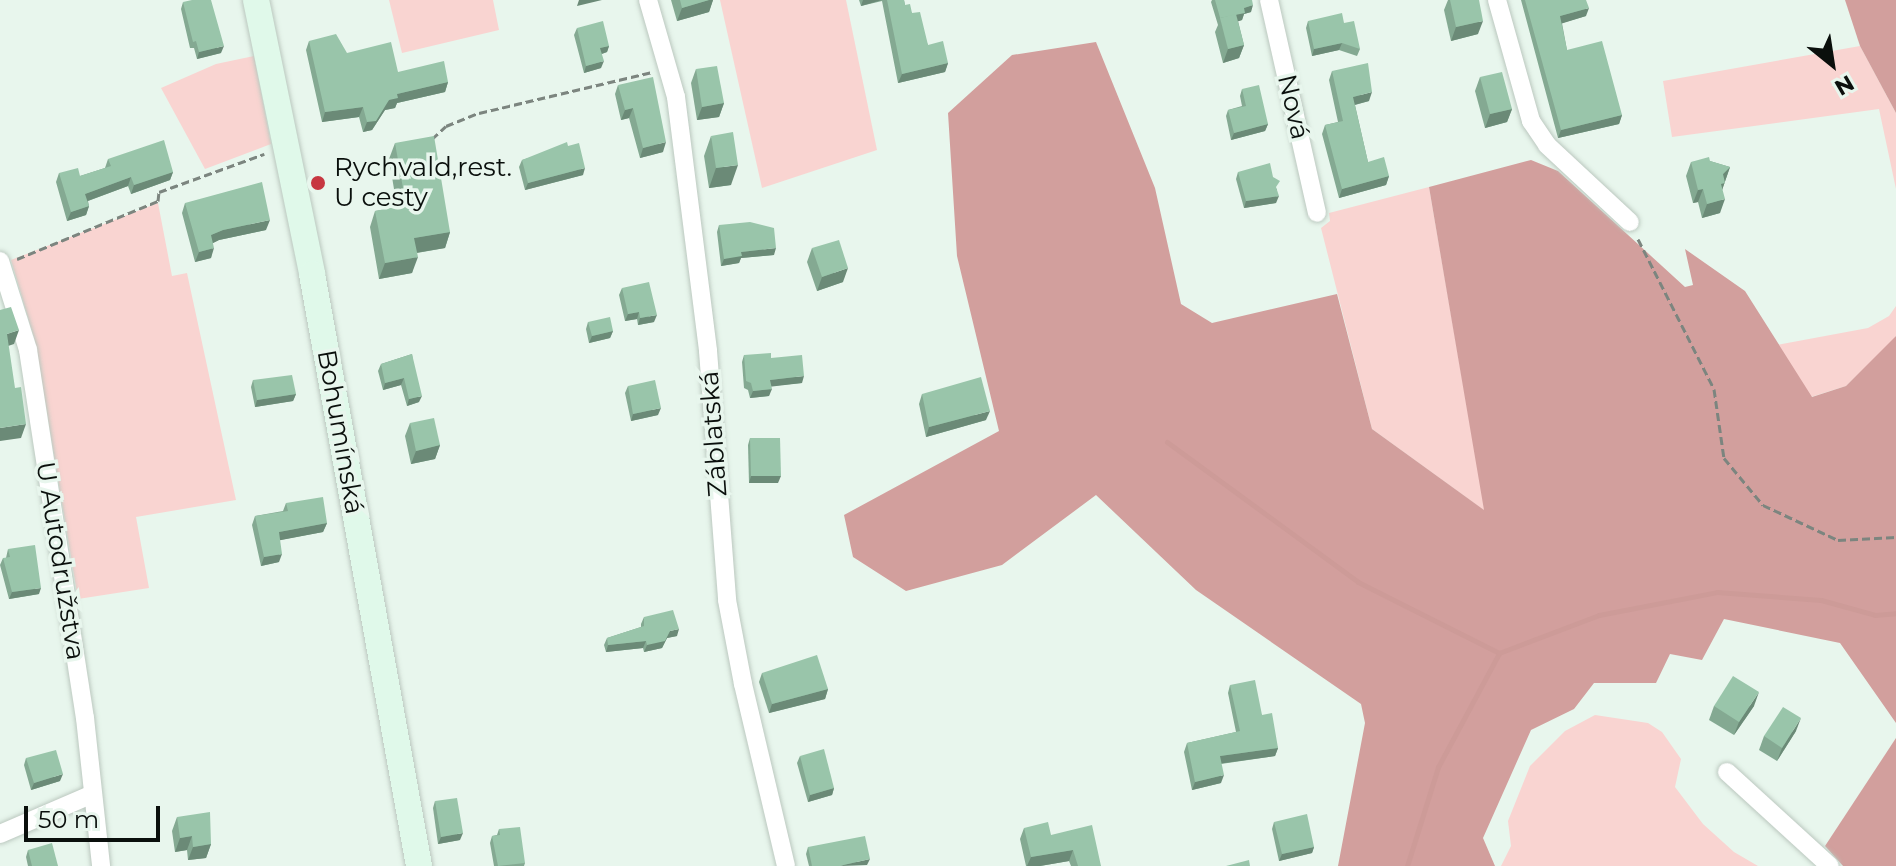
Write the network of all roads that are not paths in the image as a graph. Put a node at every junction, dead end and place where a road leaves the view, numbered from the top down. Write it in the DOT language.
graph roads {
  1 [pos="256,0"];
  2 [pos="648,0"];
  3 [pos="1269,0"];
  4 [pos="1497,0"];
  5 [pos="1317,213"];
  6 [pos="1630,222"];
  7 [pos="1,263"];
  8 [pos="1727,772"];
  9 [pos="93,794"];
  10 [pos="0,834"];
  11 [pos="101,866"];
  12 [pos="419,866"];
  13 [pos="786,866"];
  14 [pos="1830,866"];
  1 -- 12 [label="main road, Bohumínská"];
  2 -- 13 [label="street, Záblatská"];
  3 -- 5 [label="street, Nová"];
  4 -- 6 [label="street"];
  7 -- 9 [label="street, U Autodružstva"];
  8 -- 14 [label="street"];
  9 -- 10 [label="street"];
  9 -- 11 [label="street, U Autodružstva"];
}
